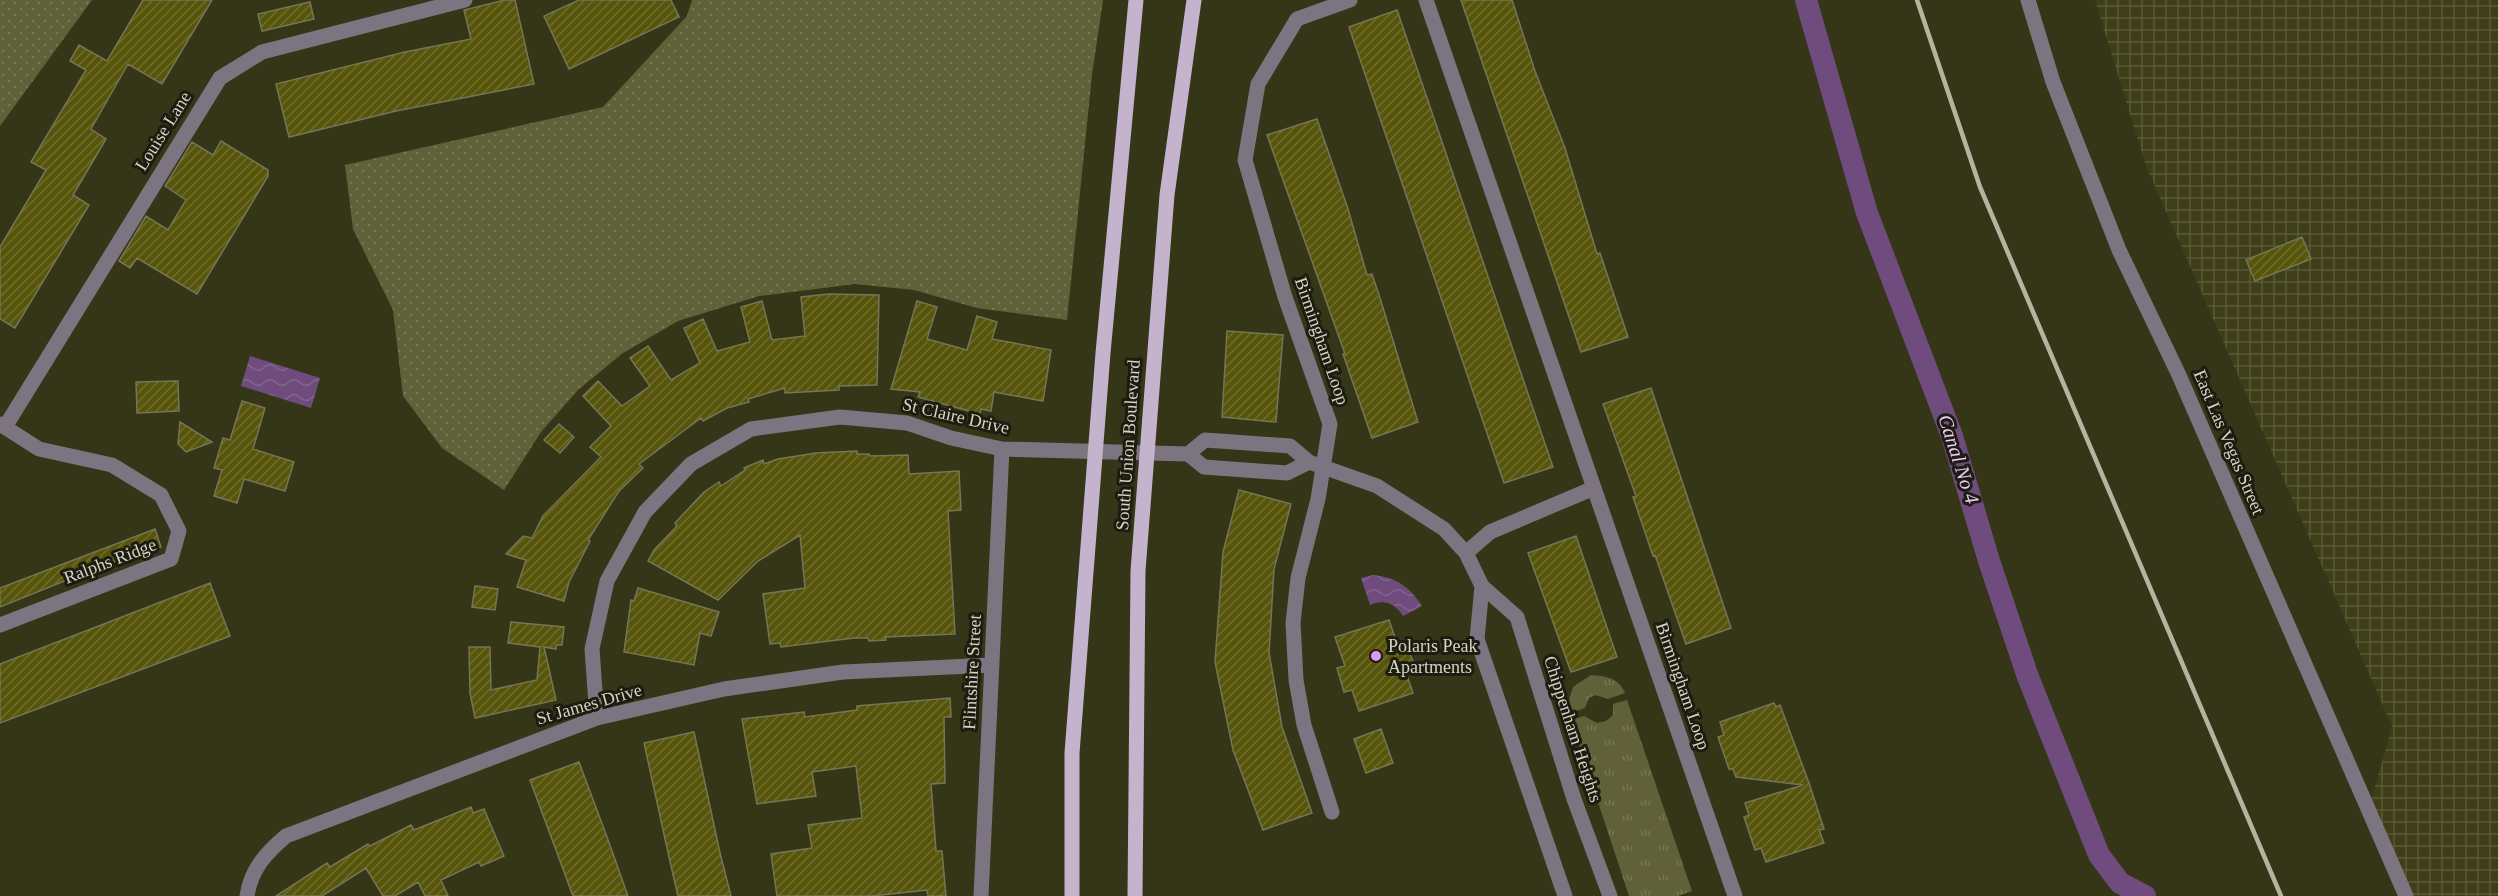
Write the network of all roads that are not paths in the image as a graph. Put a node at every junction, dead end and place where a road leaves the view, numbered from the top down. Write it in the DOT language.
graph roads {
  1 [pos="465,0"];
  2 [pos="1136,0"];
  3 [pos="1194,0"];
  4 [pos="1350,0"];
  5 [pos="1426,0"];
  6 [pos="2028,0"];
  7 [pos="2,426"];
  8 [pos="1002,449"];
  9 [pos="1095,450"];
  10 [pos="1147,454"];
  11 [pos="1188,454"];
  12 [pos="1309,462"];
  13 [pos="1324,467"];
  14 [pos="1594,488"];
  15 [pos="1466,553"];
  16 [pos="1482,586"];
  17 [pos="0,624"];
  18 [pos="992,665"];
  19 [pos="597,718"];
  20 [pos="1332,812"];
  21 [pos="247,896"];
  22 [pos="981,896"];
  23 [pos="1072,896"];
  24 [pos="1135,896"];
  25 [pos="1565,896"];
  26 [pos="1610,896"];
  27 [pos="1735,896"];
  28 [pos="2406,896"];
  1 -- 7 [label="street, Louise Lane"];
  2 -- 9 [label="main road, South Union Boulevard"];
  3 -- 10 [label="main road, South Union Boulevard"];
  4 -- 13 [label="street, Birmingham Loop"];
  5 -- 14 [label="street, Birmingham Loop"];
  6 -- 28 [label="street, East Las Vegas Street"];
  7 -- 17 [label="street, Ralphs Ridge"];
  8 -- 9 [label="street, St Claire Drive"];
  8 -- 18 [label="street, Flintshire Street"];
  8 -- 19 [label="street, St Claire Drive"];
  9 -- 10 [label="street, St Claire Drive"];
  9 -- 23 [label="main road, South Union Boulevard"];
  10 -- 11 [label="street, Chippenham Heights"];
  10 -- 24 [label="main road, South Union Boulevard"];
  11 -- 12 [label="street, Chippenham Heights"];
  11 -- 12 [label="street, Chippenham Heights"];
  12 -- 13 [label="street, Chippenham Heights"];
  13 -- 15 [label="street, Chippenham Heights"];
  13 -- 20 [label="street, Birmingham Loop"];
  14 -- 15 [label="street"];
  14 -- 27 [label="street, Birmingham Loop"];
  15 -- 16 [label="street, Chippenham Heights"];
  16 -- 25 [label="street"];
  16 -- 26 [label="street, Chippenham Heights"];
  18 -- 19 [label="street, St James Drive"];
  18 -- 22 [label="street, Flintshire Street"];
  19 -- 21 [label="street, St James Drive"];
}
